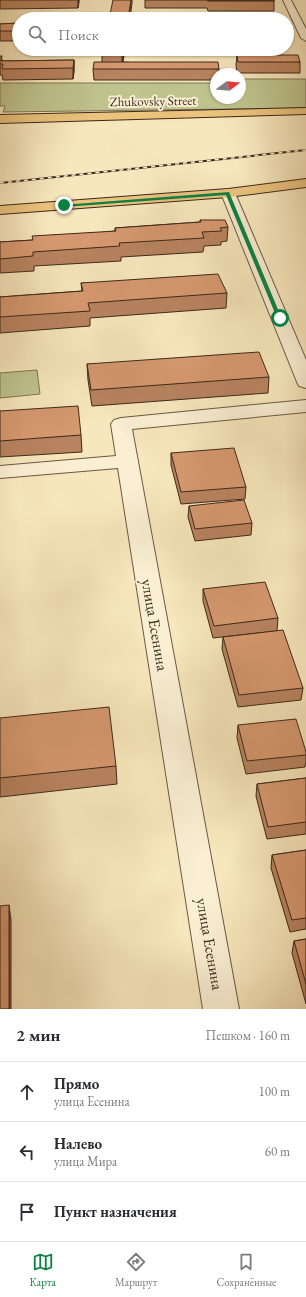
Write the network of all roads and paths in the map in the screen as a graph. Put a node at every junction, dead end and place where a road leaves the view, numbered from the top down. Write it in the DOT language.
graph roads {
  1 [pos="287,0"];
  2 [pos="293,12"];
  3 [pos="294,14"];
  4 [pos="306,38"];
  5 [pos="306,112"];
  6 [pos="0,119"];
  7 [pos="306,183"];
  8 [pos="228,193"];
  9 [pos="0,210"];
  10 [pos="306,382"];
  11 [pos="306,406"];
  12 [pos="127,461"];
  13 [pos="0,472"];
  14 [pos="222,1009"];
  1 -- 2 [label="street"];
  3 -- 4 [label="street"];
  5 -- 6 [label="main road, Zhukovsky Street"];
  7 -- 8 [label="main road"];
  8 -- 9 [label="main road"];
  8 -- 10 [label="street"];
  11 -- 12 [label="street, улица Есенина"];
  12 -- 13 [label="street"];
  12 -- 14 [label="street, улица Есенина"];
}
